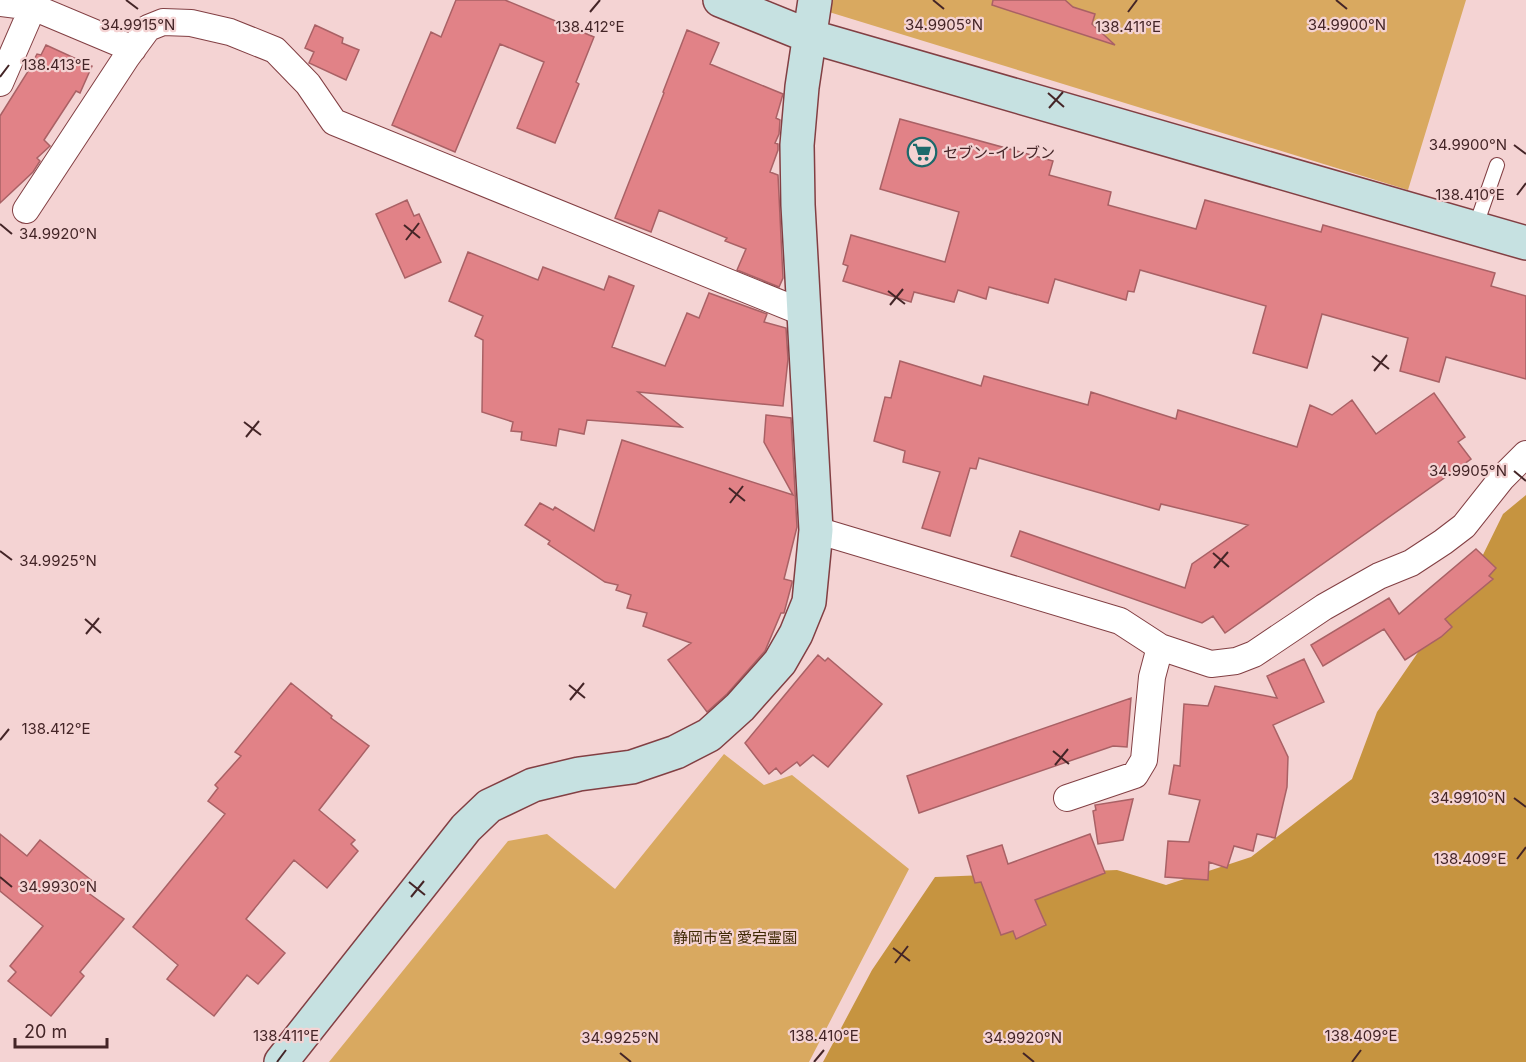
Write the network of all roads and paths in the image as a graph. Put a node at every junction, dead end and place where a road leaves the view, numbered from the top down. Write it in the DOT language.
graph roads {
  1 [pos="720,0"];
  2 [pos="815,0"];
  3 [pos="0,3"];
  4 [pos="34,3"];
  5 [pos="809,36"];
  6 [pos="133,49"];
  7 [pos="0,82"];
  8 [pos="1497,165"];
  9 [pos="26,210"];
  10 [pos="1475,230"];
  11 [pos="1526,243"];
  12 [pos="804,313"];
  13 [pos="1526,453"];
  14 [pos="816,530"];
  15 [pos="1160,647"];
  16 [pos="1067,798"];
  17 [pos="281,1062"];
  1 -- 5 [label="street"];
  2 -- 5 [label="street"];
  3 -- 4 [label="street"];
  4 -- 6 [label="street"];
  4 -- 7 [label="street"];
  5 -- 10 [label="street"];
  5 -- 12 [label="street"];
  6 -- 9 [label="street"];
  6 -- 12 [label="street"];
  8 -- 10 [label="lane"];
  10 -- 11 [label="street"];
  12 -- 14 [label="street"];
  13 -- 15 [label="street"];
  14 -- 15 [label="street"];
  14 -- 17 [label="street"];
  15 -- 16 [label="street"];
}
